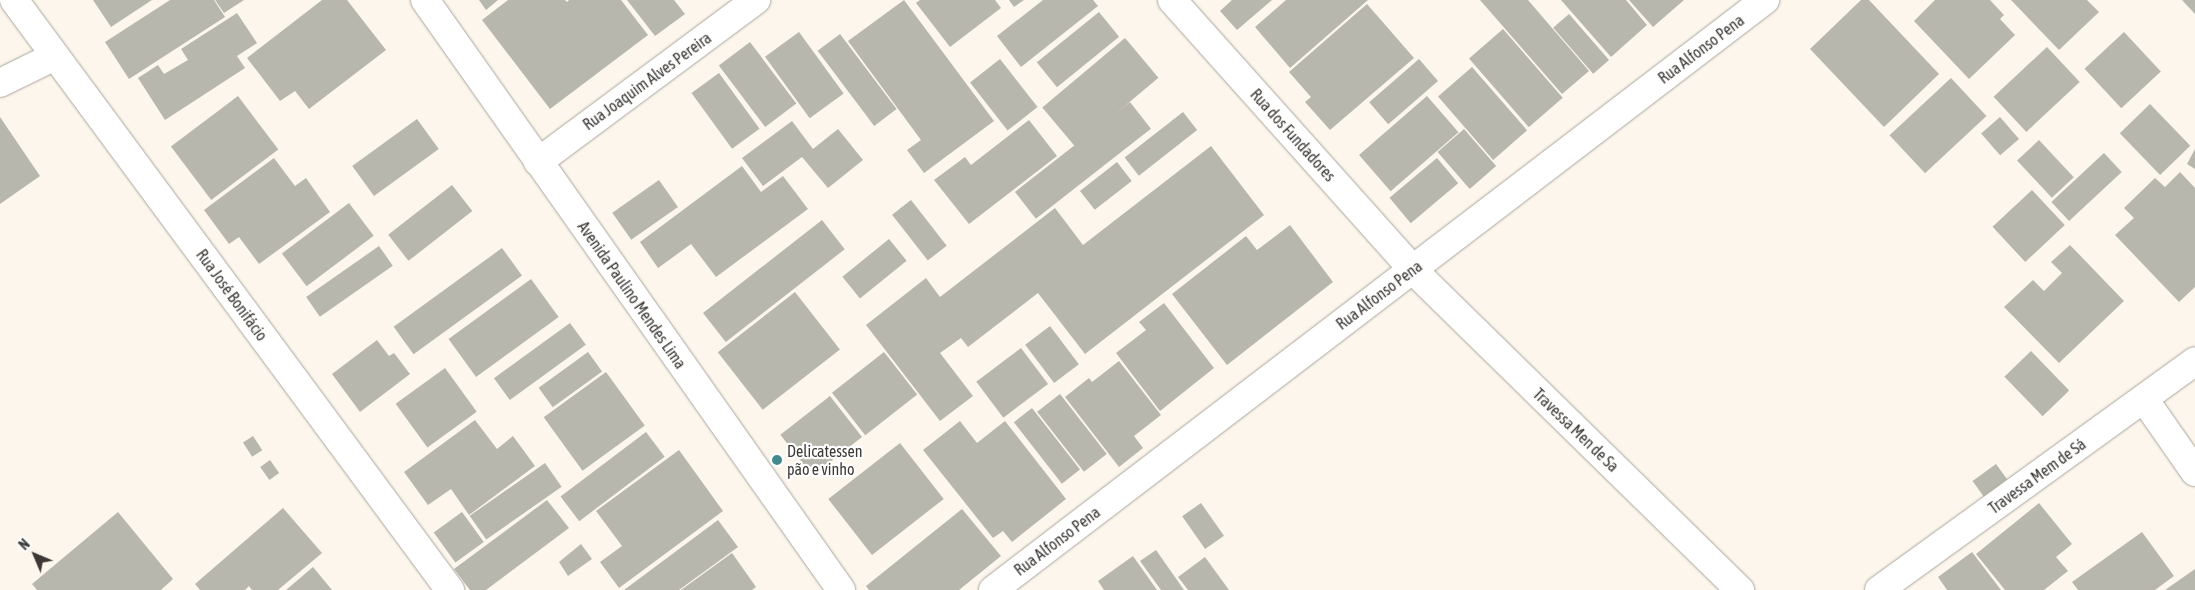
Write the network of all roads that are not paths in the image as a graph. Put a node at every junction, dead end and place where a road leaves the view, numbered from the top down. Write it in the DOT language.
graph roads {
  1 [pos="14,0"];
  2 [pos="425,0"];
  3 [pos="756,0"];
  4 [pos="1172,0"];
  5 [pos="1765,0"];
  6 [pos="55,56"];
  7 [pos="0,83"];
  8 [pos="538,162"];
  9 [pos="1413,270"];
  10 [pos="2195,361"];
  11 [pos="2144,399"];
  12 [pos="2195,472"];
  13 [pos="450,590"];
  14 [pos="841,590"];
  15 [pos="992,590"];
  16 [pos="1740,590"];
  17 [pos="1879,590"];
  1 -- 6 [label="street, Rua José Bonifácio"];
  2 -- 8 [label="street, Avenida Paulino Mendes Lima"];
  3 -- 8 [label="street, Rua Joaquim Alves Pereira"];
  4 -- 9 [label="street, Rua dos Fundadores"];
  5 -- 9 [label="street, Rua Alfonso Pena"];
  6 -- 7 [label="street"];
  6 -- 13 [label="street, Rua José Bonifácio"];
  8 -- 14 [label="street, Avenida Paulino Mendes Lima"];
  9 -- 15 [label="street, Rua Alfonso Pena"];
  9 -- 16 [label="street, Travessa Men de Sa"];
  10 -- 11 [label="street, Travessa Mem de Sá"];
  11 -- 12 [label="street"];
  11 -- 17 [label="street, Travessa Mem de Sá"];
}
